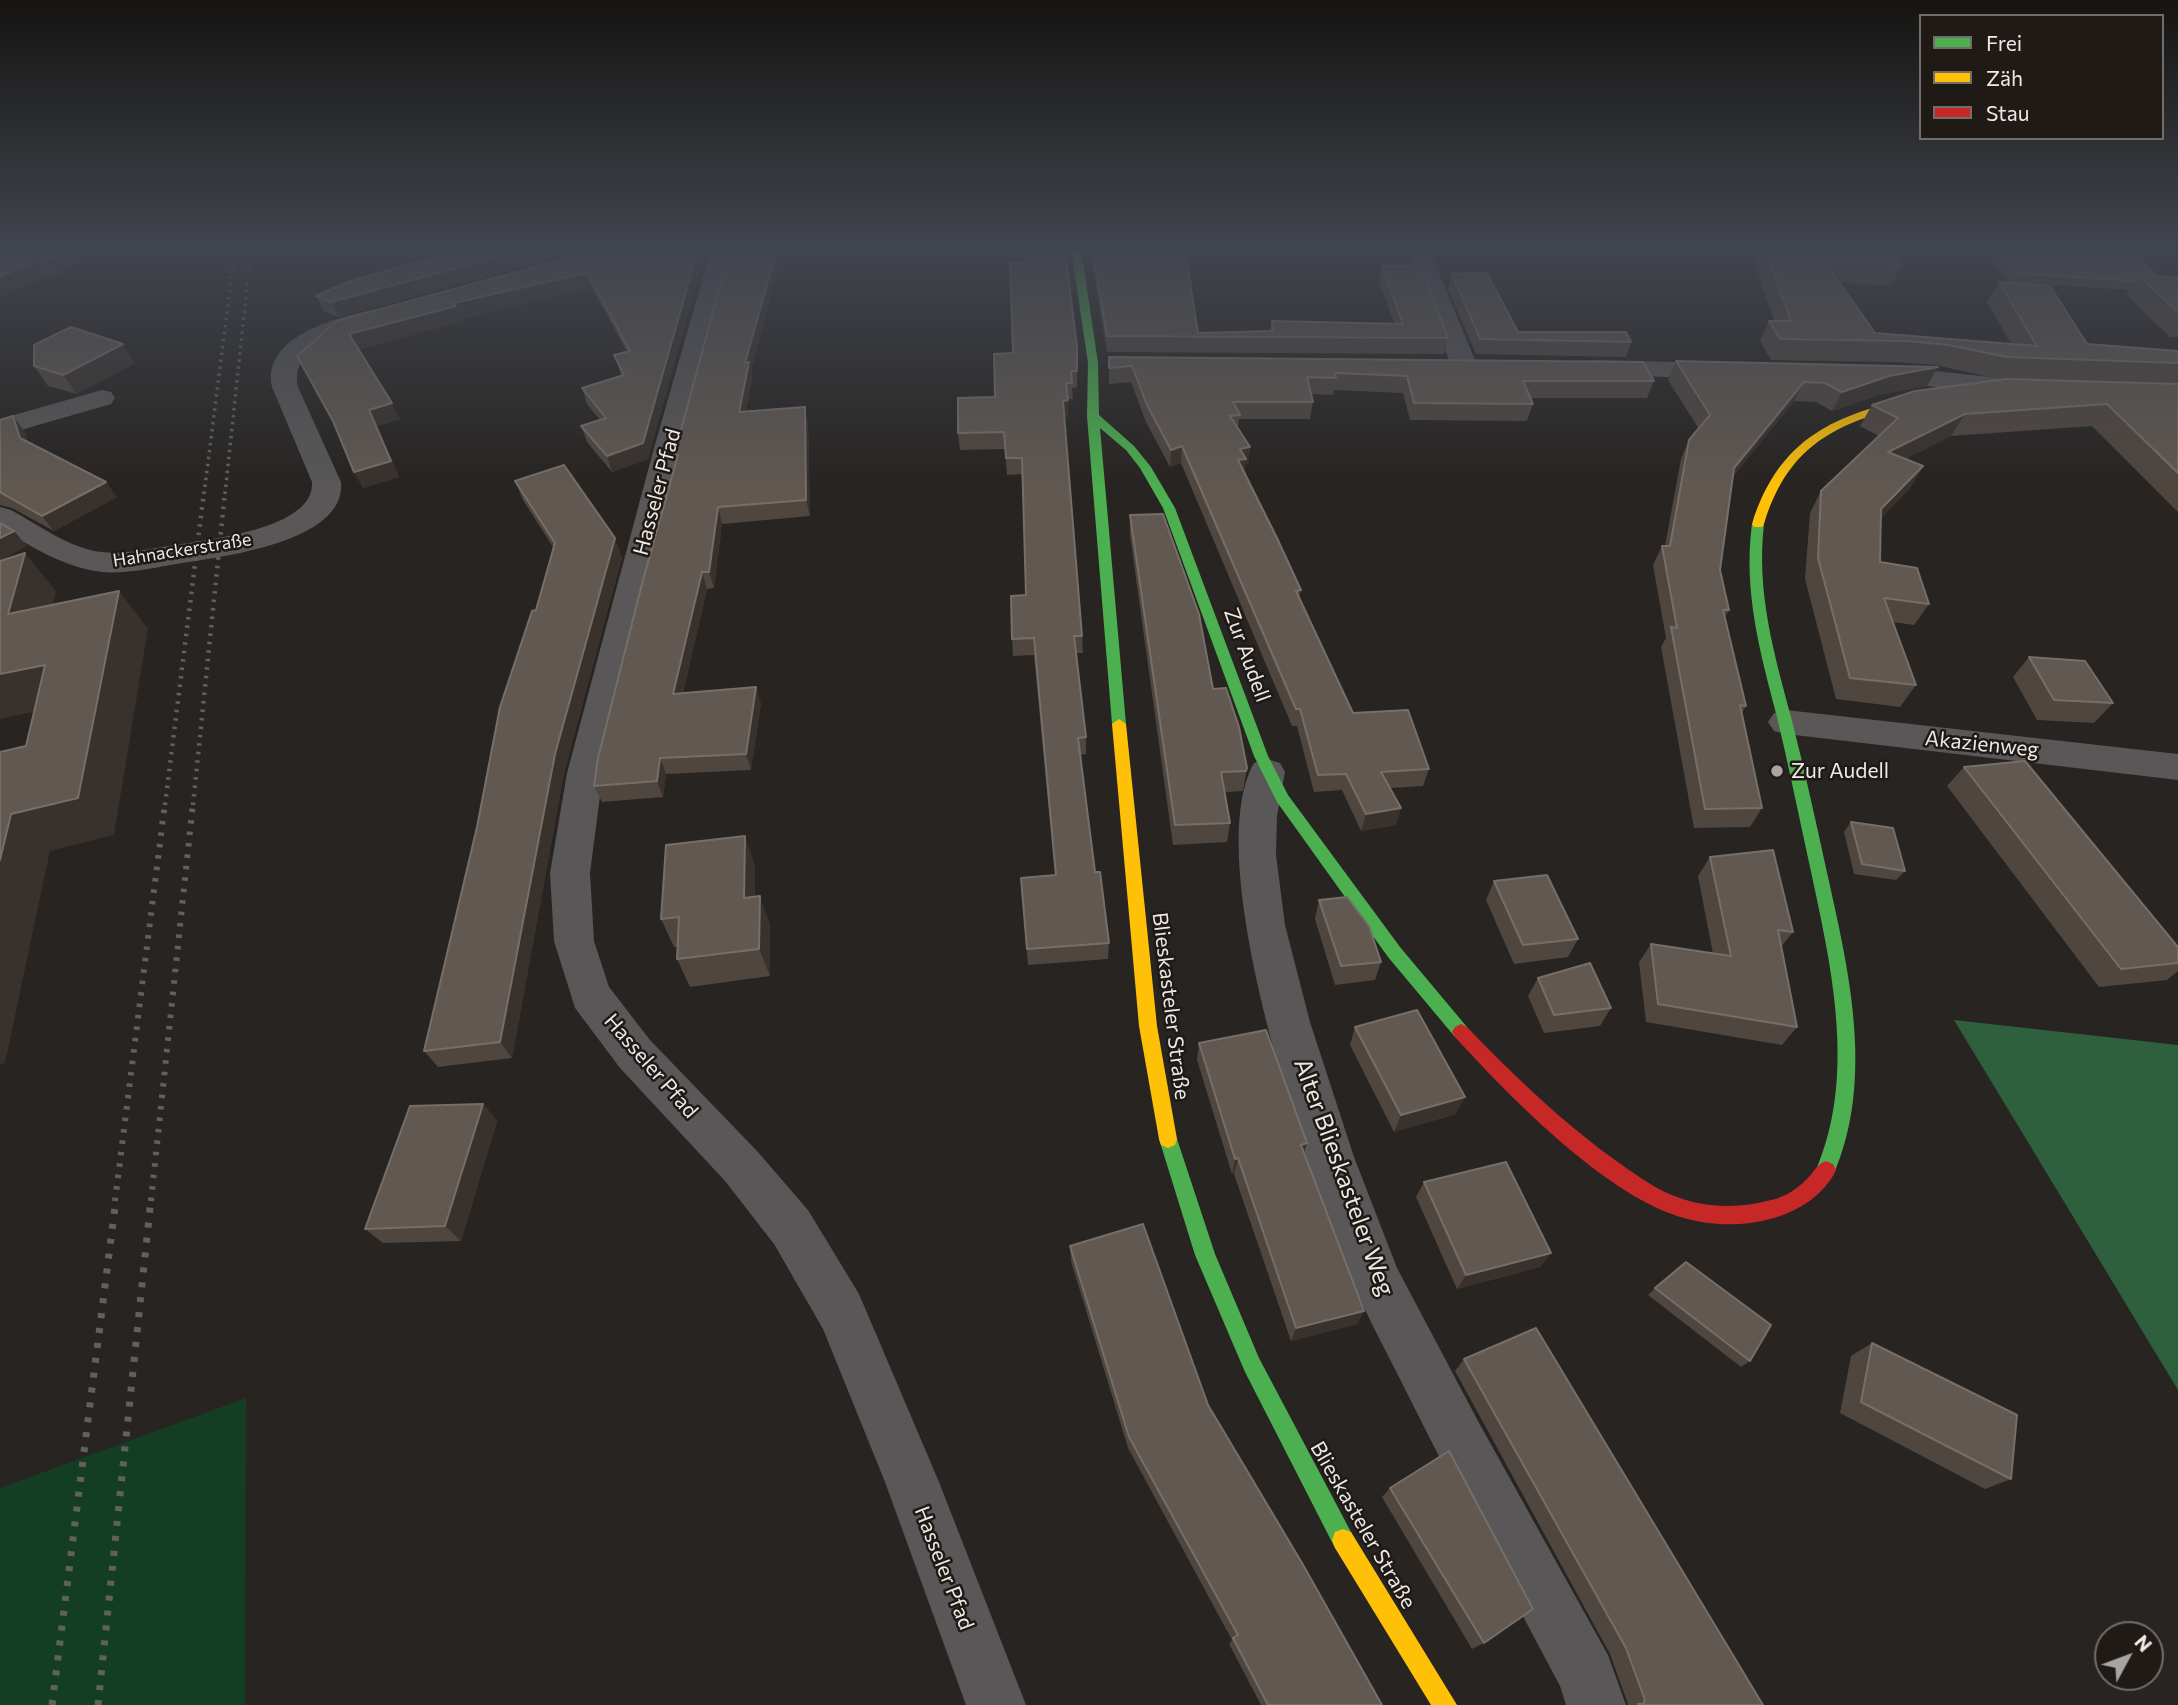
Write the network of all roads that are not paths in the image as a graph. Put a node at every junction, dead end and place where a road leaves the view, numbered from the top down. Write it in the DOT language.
graph roads {
  1 [pos="334,329"];
  2 [pos="702,329"];
  3 [pos="1088,329"];
  4 [pos="1450,329"];
  5 [pos="1093,363"];
  6 [pos="1121,363"];
  7 [pos="1437,365"];
  8 [pos="1464,365"];
  9 [pos="1491,365"];
  10 [pos="1571,367"];
  11 [pos="1744,372"];
  12 [pos="1855,372"];
  13 [pos="1994,389"];
  14 [pos="2055,390"];
  15 [pos="102,398"];
  16 [pos="1093,416"];
  17 [pos="0,428"];
  18 [pos="0,516"];
  19 [pos="69,552"];
  20 [pos="35,568"];
  21 [pos="1786,722"];
  22 [pos="2178,767"];
  23 [pos="1267,772"];
  24 [pos="996,1705"];
  25 [pos="1444,1705"];
  26 [pos="1596,1705"];
  1 -- 19 [label="street, Hahnackerstraße"];
  2 -- 24 [label="street, Hasseler Pfad"];
  3 -- 5 [label="street, Blieskasteler Straße"];
  4 -- 8 [label="street"];
  5 -- 6 [label="street"];
  5 -- 16 [label="street, Blieskasteler Straße"];
  7 -- 8 [label="street"];
  8 -- 9 [label="street"];
  10 -- 11 [label="street"];
  12 -- 13 [label="street"];
  13 -- 14 [label="street"];
  13 -- 21 [label="street, Zur Audell"];
  15 -- 17 [label="street"];
  16 -- 23 [label="street, Zur Audell"];
  16 -- 25 [label="street, Blieskasteler Straße"];
  18 -- 19 [label="street, Hahnackerstraße"];
  19 -- 20 [label="street"];
  21 -- 22 [label="street, Akazienweg"];
  21 -- 23 [label="street, Zur Audell"];
  23 -- 26 [label="street, Alter Blieskasteler Weg"];
}
